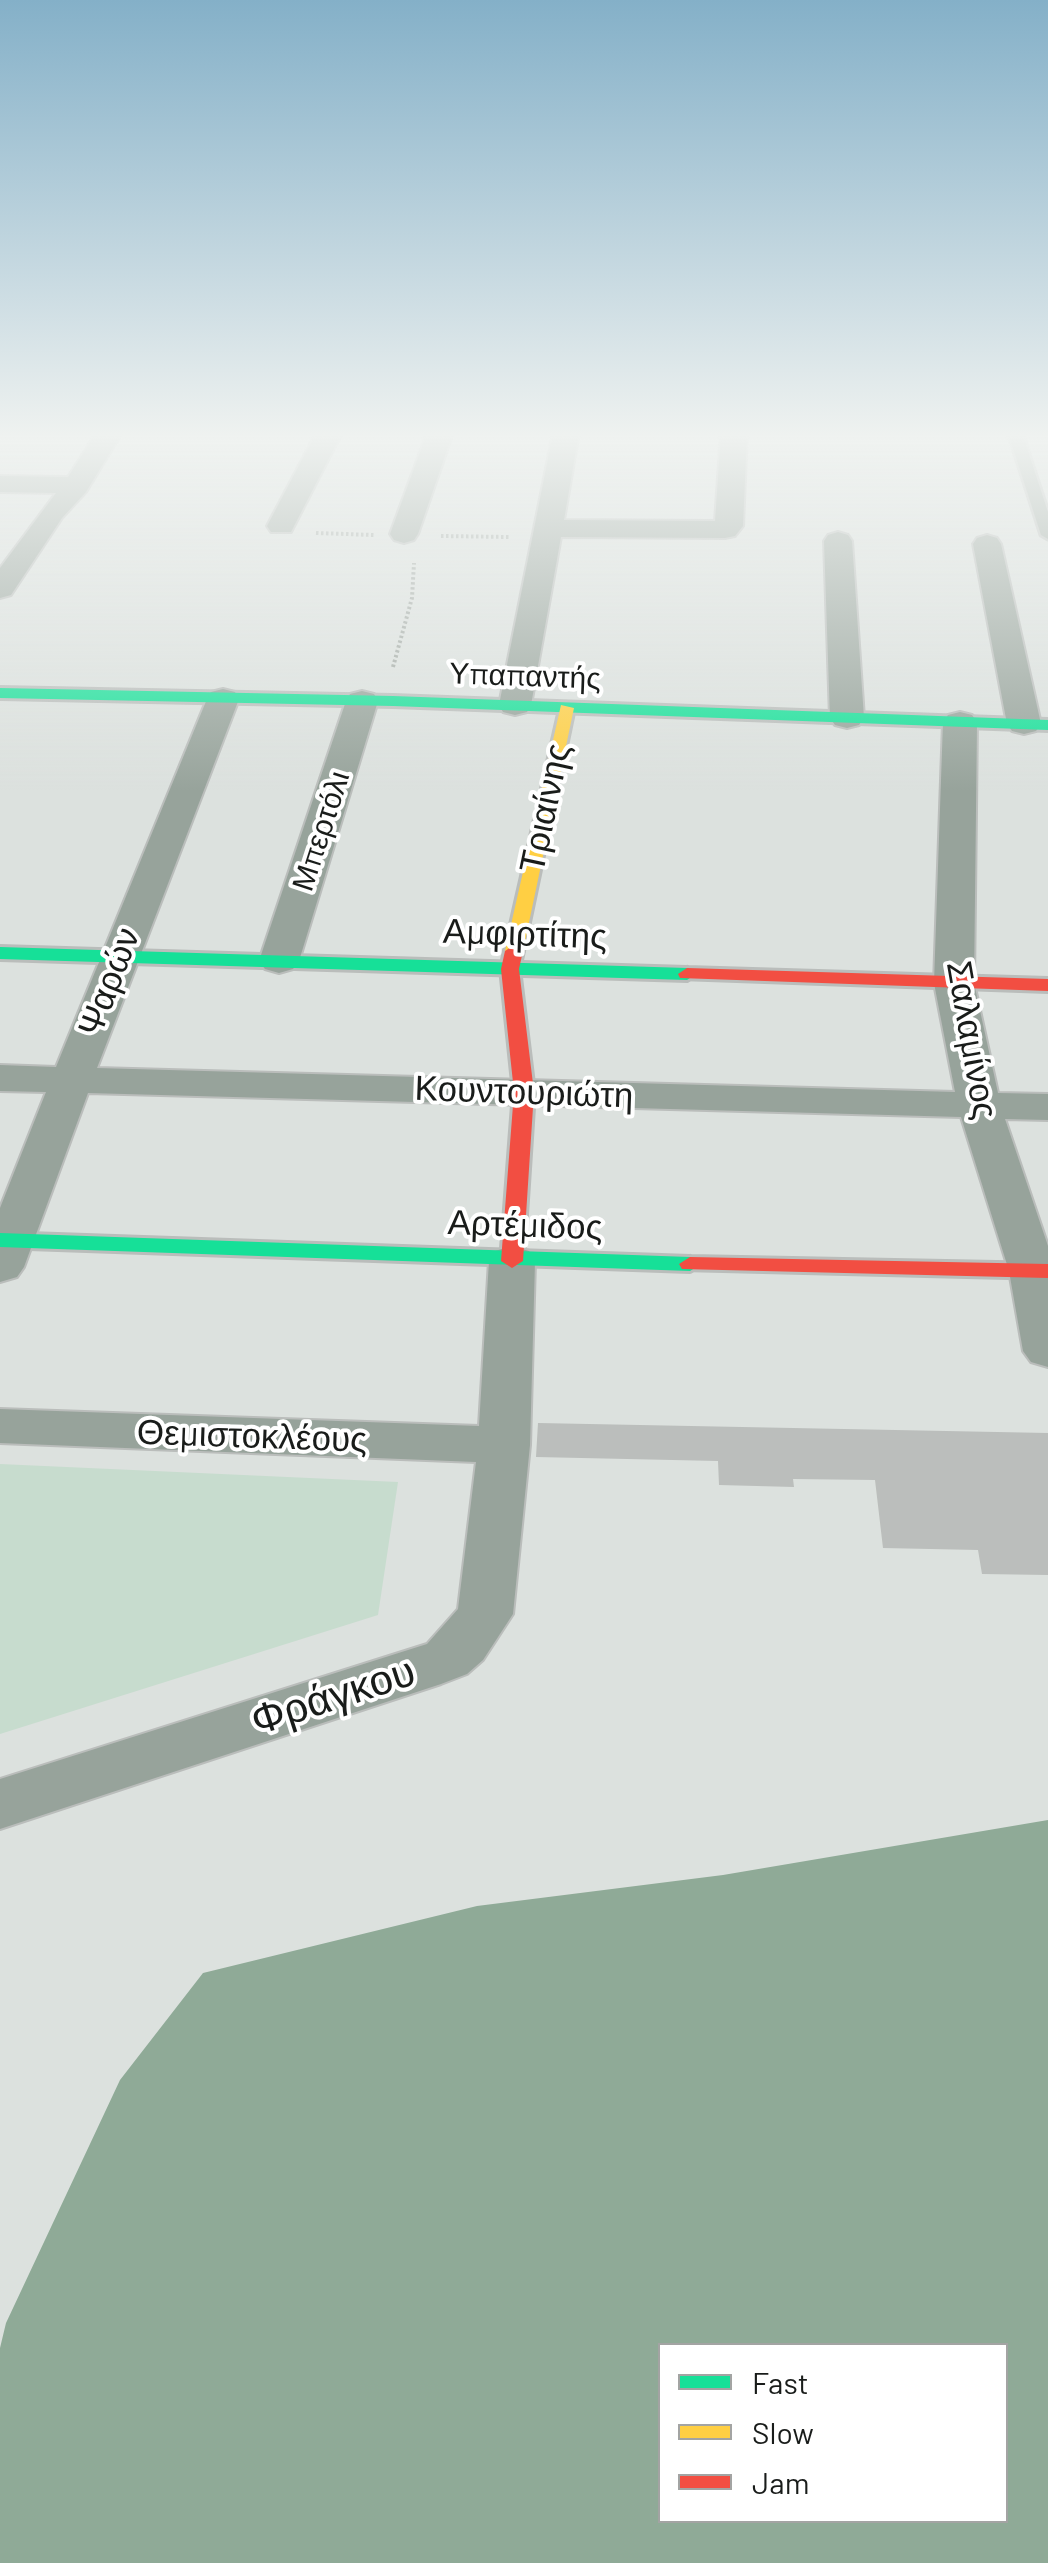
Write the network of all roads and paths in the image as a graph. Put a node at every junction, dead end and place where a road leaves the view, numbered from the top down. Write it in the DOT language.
graph roads {
  1 [pos="25,553"];
  2 [pos="413,553"];
  3 [pos="543,553"];
  4 [pos="839,553"];
  5 [pos="989,553"];
  6 [pos="0,588"];
  7 [pos="0,693"];
  8 [pos="223,700"];
  9 [pos="378,701"];
  10 [pos="515,705"];
  11 [pos="566,708"];
  12 [pos="847,718"];
  13 [pos="960,722"];
  14 [pos="1036,725"];
  15 [pos="0,953"];
  16 [pos="118,956"];
  17 [pos="279,962"];
  18 [pos="510,968"];
  19 [pos="954,982"];
  20 [pos="1048,986"];
  21 [pos="0,1078"];
  22 [pos="72,1080"];
  23 [pos="524,1092"];
  24 [pos="979,1105"];
  25 [pos="1048,1107"];
  26 [pos="3,1249"];
  27 [pos="512,1260"];
  28 [pos="1041,1271"];
  29 [pos="1048,1351"];
  30 [pos="0,1426"];
  31 [pos="504,1445"];
  32 [pos="0,1804"];
  1 -- 6 [label="street"];
  2 -- 9 [label="path"];
  3 -- 10 [label="street"];
  4 -- 12 [label="street"];
  5 -- 14 [label="street"];
  7 -- 8 [label="street, Υπαπαντής"];
  8 -- 9 [label="street, Υπαπαντής"];
  8 -- 16 [label="street, Ψαρών"];
  9 -- 10 [label="street, Υπαπαντής"];
  9 -- 17 [label="street, Μπερτόλι"];
  10 -- 11 [label="street, Υπαπαντής"];
  11 -- 12 [label="street, Υπαπαντής"];
  11 -- 18 [label="street, Τριαίνης"];
  12 -- 13 [label="street, Υπαπαντής"];
  13 -- 14 [label="street, Υπαπαντής"];
  13 -- 19 [label="street, Σαλαμίνος"];
  15 -- 16 [label="street, Αμφιρτίτης"];
  16 -- 17 [label="street, Αμφιρτίτης"];
  16 -- 22 [label="street, Ψαρών"];
  17 -- 18 [label="street, Αμφιρτίτης"];
  18 -- 19 [label="street, Αμφιρτίτης"];
  18 -- 23 [label="street, Τριαίνης"];
  19 -- 20 [label="street, Αμφιρτίτης"];
  19 -- 24 [label="street, Σαλαμίνος"];
  21 -- 22 [label="street, Κουντουριώτη"];
  22 -- 23 [label="street, Κουντουριώτη"];
  22 -- 26 [label="street, Ψαρών"];
  23 -- 24 [label="street, Κουντουριώτη"];
  23 -- 27 [label="street, Τριαίνης"];
  24 -- 25 [label="street, Κουντουριώτη"];
  24 -- 28 [label="street, Σαλαμίνος"];
  26 -- 27 [label="street, Αρτέμιδος"];
  27 -- 28 [label="street, Αρτέμιδος"];
  27 -- 31 [label="street, Τριαίνης"];
  28 -- 29 [label="street, Σαλαμίνος"];
  30 -- 31 [label="street, Θεμιστοκλέους"];
  31 -- 32 [label="street, Φράγκου"];
}
